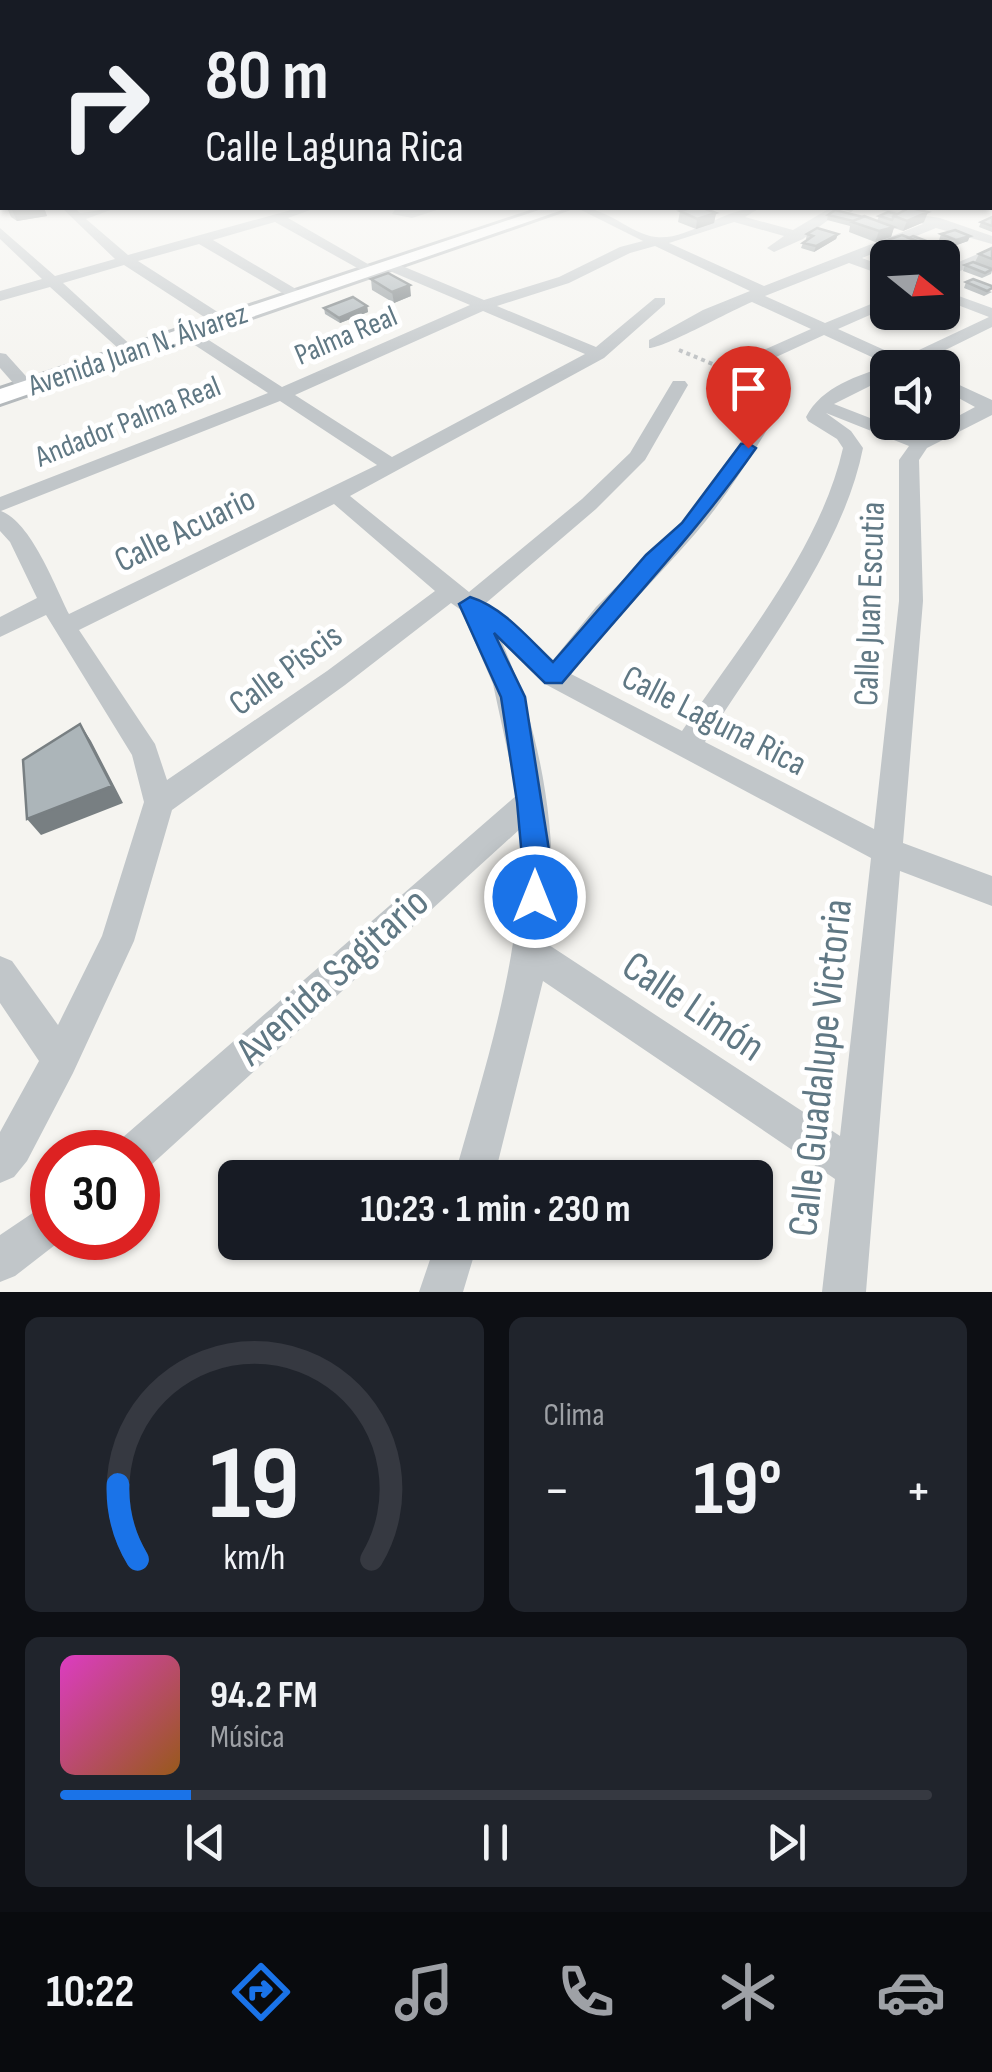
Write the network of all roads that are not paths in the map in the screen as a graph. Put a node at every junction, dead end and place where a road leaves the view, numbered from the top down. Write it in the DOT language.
graph roads {
  1 [pos="26,255"];
  2 [pos="120,255"];
  3 [pos="147,255"];
  4 [pos="230,255"];
  5 [pos="355,255"];
  6 [pos="419,255"];
  7 [pos="621,255"];
  8 [pos="686,255"];
  9 [pos="857,255"];
  10 [pos="985,255"];
  11 [pos="850,258"];
  12 [pos="129,260"];
  13 [pos="870,266"];
  14 [pos="960,267"];
  15 [pos="381,268"];
  16 [pos="53,280"];
  17 [pos="564,280"];
  18 [pos="587,292"];
  19 [pos="758,294"];
  20 [pos="296,295"];
  21 [pos="0,296"];
  22 [pos="960,301"];
  23 [pos="660,302"];
  24 [pos="484,305"];
  25 [pos="870,310"];
  26 [pos="992,314"];
  27 [pos="992,321"];
  28 [pos="221,322"];
  29 [pos="824,332"];
  30 [pos="187,333"];
  31 [pos="654,344"];
  32 [pos="934,350"];
  33 [pos="129,353"];
  34 [pos="598,354"];
  35 [pos="870,354"];
  36 [pos="0,358"];
  37 [pos="731,371"];
  38 [pos="870,379"];
  39 [pos="680,385"];
  40 [pos="27,388"];
  41 [pos="781,391"];
  42 [pos="960,391"];
  43 [pos="279,394"];
  44 [pos="0,397"];
  45 [pos="820,405"];
  46 [pos="991,407"];
  47 [pos="920,444"];
  48 [pos="392,466"];
  49 [pos="336,495"];
  50 [pos="0,504"];
  51 [pos="6,535"];
  52 [pos="460,598"];
  53 [pos="57,615"];
  54 [pos="0,628"];
  55 [pos="554,677"];
  56 [pos="686,748"];
  57 [pos="159,802"];
  58 [pos="530,802"];
  59 [pos="888,852"];
  60 [pos="992,891"];
  61 [pos="531,953"];
  62 [pos="0,973"];
  63 [pos="60,1060"];
  64 [pos="160,1131"];
  65 [pos="479,1160"];
  66 [pos="0,1162"];
  67 [pos="855,1169"];
  68 [pos="30,1237"];
  69 [pos="0,1261"];
  70 [pos="844,1292"];
  1 -- 16 [label="street"];
  2 -- 12 [label="street"];
  3 -- 12 [label="street"];
  4 -- 20 [label="street"];
  5 -- 15 [label="street"];
  6 -- 15 [label="main road, Avenida Juan N. Álvarez"];
  7 -- 17 [label="street, Palma Real"];
  8 -- 19 [label="street"];
  9 -- 11 [label="street"];
  10 -- 14 [label="street"];
  11 -- 13 [label="street"];
  11 -- 19 [label="street"];
  12 -- 16 [label="street"];
  12 -- 28 [label="street"];
  15 -- 20 [label="main road, Avenida Juan N. Álvarez"];
  15 -- 24 [label="street"];
  16 -- 21 [label="street"];
  16 -- 33 [label="street"];
  17 -- 18 [label="street"];
  17 -- 24 [label="street, Palma Real"];
  19 -- 29 [label="street"];
  19 -- 31 [label="street"];
  20 -- 28 [label="main road, Avenida Juan N. Álvarez"];
  22 -- 26 [label="street"];
  23 -- 34 [label="street, Calle Acuario"];
  24 -- 34 [label="street"];
  24 -- 43 [label="street, Palma Real"];
  25 -- 29 [label="street"];
  27 -- 32 [label="street"];
  28 -- 30 [label="main road, Avenida Juan N. Álvarez"];
  29 -- 35 [label="street"];
  29 -- 37 [label="street"];
  30 -- 33 [label="main road, Avenida Juan N. Álvarez"];
  30 -- 43 [label="street"];
  33 -- 40 [label="main road, Avenida Juan N. Álvarez"];
  34 -- 48 [label="street, Calle Acuario"];
  36 -- 40 [label="street"];
  38 -- 45 [label="street"];
  39 -- 52 [label="street, Calle Piscis"];
  40 -- 44 [label="main road, Avenida Juan N. Álvarez"];
  41 -- 55 [label="street"];
  42 -- 46 [label="street"];
  43 -- 48 [label="street"];
  43 -- 50 [label="street, Andador Palma Real"];
  45 -- 47 [label="street"];
  45 -- 56 [label="street"];
  46 -- 47 [label="street"];
  47 -- 59 [label="street, Calle Juan Escutia"];
  48 -- 49 [label="street, Calle Acuario"];
  49 -- 52 [label="street, Calle Laguna Rica"];
  49 -- 53 [label="street, Calle Acuario"];
  51 -- 53 [label="street"];
  52 -- 55 [label="street, Calle Laguna Rica"];
  52 -- 57 [label="street, Calle Piscis"];
  52 -- 58 [label="street"];
  53 -- 54 [label="street"];
  53 -- 57 [label="street"];
  55 -- 56 [label="street, Calle Laguna Rica"];
  56 -- 59 [label="street, Calle Laguna Rica"];
  57 -- 63 [label="street"];
  58 -- 61 [label="street"];
  58 -- 64 [label="street, Avenida Sagitario"];
  59 -- 60 [label="street, Calle Laguna Rica"];
  59 -- 67 [label="street, Calle Guadalupe Victoria"];
  61 -- 65 [label="street"];
  61 -- 67 [label="street, Calle Limón"];
  62 -- 63 [label="street"];
  63 -- 66 [label="street"];
  67 -- 70 [label="street, Calle Guadalupe Victoria"];
  68 -- 69 [label="street"];
}
